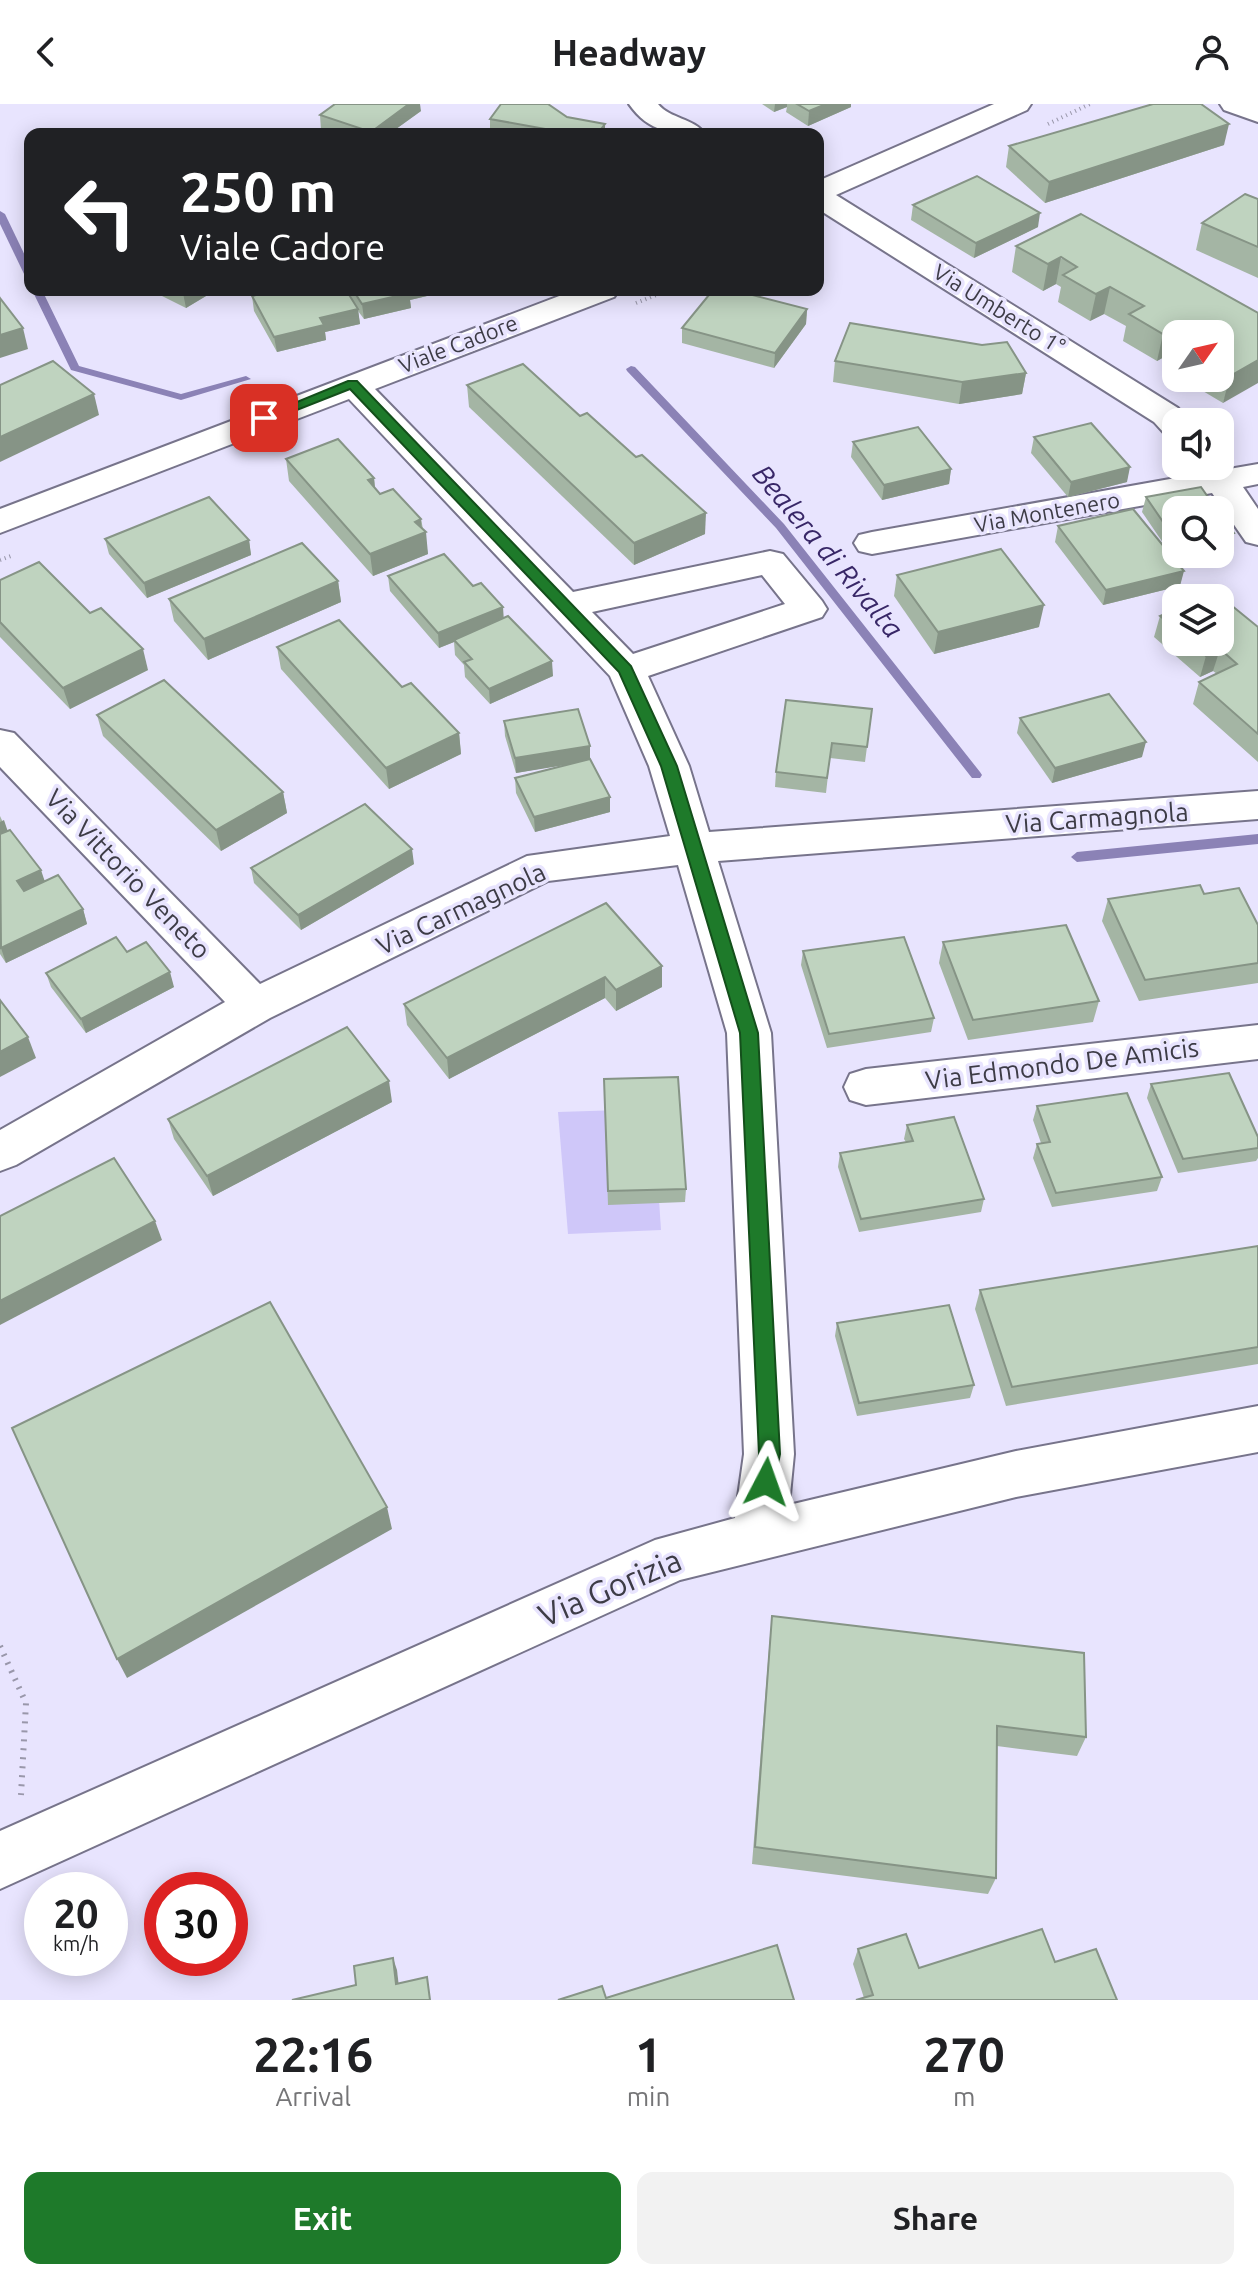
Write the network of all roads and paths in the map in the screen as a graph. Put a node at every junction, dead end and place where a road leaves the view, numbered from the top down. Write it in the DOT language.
graph roads {
  1 [pos="643,104"];
  2 [pos="1017,104"];
  3 [pos="1234,104"];
  4 [pos="1258,114"];
  5 [pos="678,128"];
  6 [pos="824,191"];
  7 [pos="824,198"];
  8 [pos="587,296"];
  9 [pos="352,384"];
  10 [pos="1162,412"];
  11 [pos="1234,473"];
  12 [pos="1258,474"];
  13 [pos="1182,480"];
  14 [pos="1221,480"];
  15 [pos="0,522"];
  16 [pos="1258,534"];
  17 [pos="872,543"];
  18 [pos="565,606"];
  19 [pos="626,670"];
  20 [pos="0,743"];
  21 [pos="1258,805"];
  22 [pos="696,848"];
  23 [pos="255,1006"];
  24 [pos="1258,1042"];
  25 [pos="866,1087"];
  26 [pos="0,1152"];
  27 [pos="1258,1429"];
  28 [pos="759,1537"];
  29 [pos="0,1646"];
  30 [pos="9,1855"];
  1 -- 5 [label="street"];
  2 -- 6 [label="street"];
  3 -- 4 [label="street"];
  7 -- 10 [label="street, Via Umberto 1°"];
  8 -- 9 [label="street, Viale Cadore"];
  9 -- 15 [label="street, Viale Cadore"];
  9 -- 18 [label="street"];
  11 -- 12 [label="street, Via Montenero"];
  13 -- 17 [label="street, Via Montenero"];
  14 -- 16 [label="street"];
  18 -- 19 [label="street"];
  18 -- 19 [label="street"];
  19 -- 22 [label="street"];
  20 -- 23 [label="street, Via Vittorio Veneto"];
  21 -- 22 [label="street, Via Carmagnola"];
  22 -- 23 [label="street, Via Carmagnola"];
  22 -- 28 [label="street"];
  23 -- 26 [label="street, Via Carmagnola"];
  24 -- 25 [label="street, Via Edmondo De Amicis"];
  27 -- 28 [label="street, Via Gorizia"];
  28 -- 30 [label="street, Via Gorizia"];
  29 -- 30 [label="path"];
}
